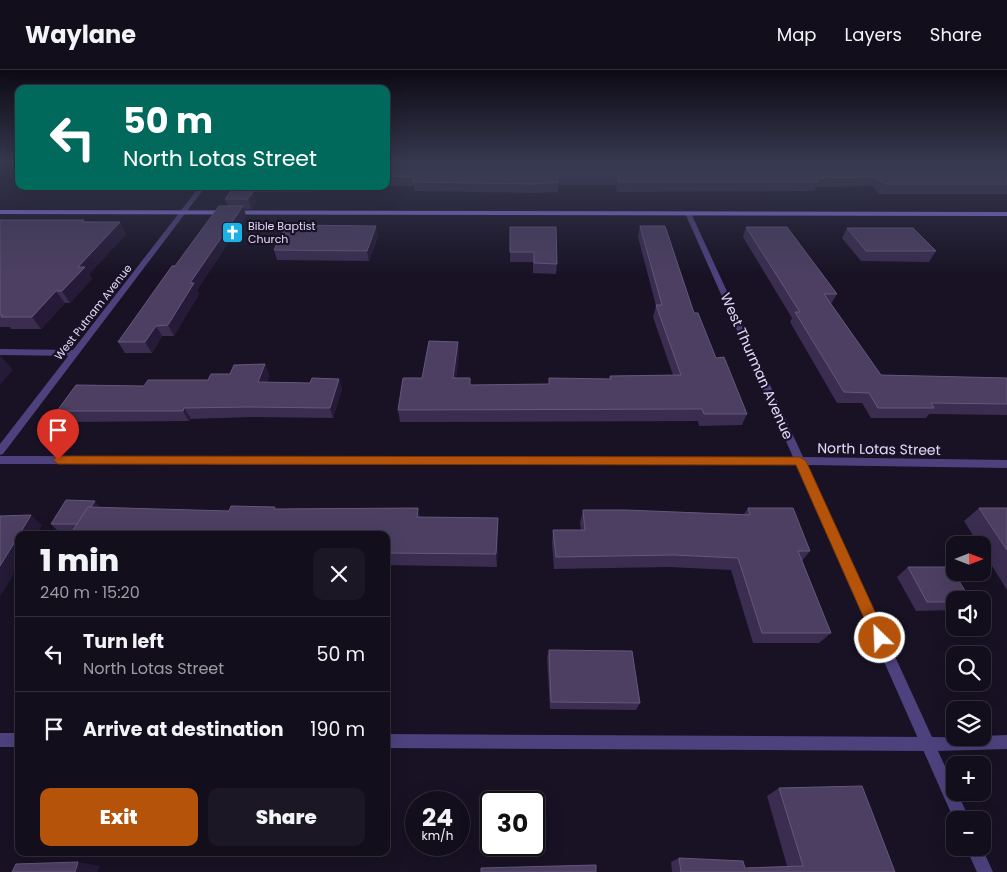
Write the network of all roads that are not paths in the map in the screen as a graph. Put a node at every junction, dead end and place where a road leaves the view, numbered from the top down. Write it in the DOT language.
graph roads {
  1 [pos="193,199"];
  2 [pos="0,212"];
  3 [pos="183,213"];
  4 [pos="688,213"];
  5 [pos="1007,214"];
  6 [pos="0,352"];
  7 [pos="75,353"];
  8 [pos="0,451"];
  9 [pos="0,460"];
  10 [pos="800,461"];
  11 [pos="1007,464"];
  12 [pos="0,740"];
  13 [pos="15,740"];
  14 [pos="390,741"];
  15 [pos="1007,742"];
  16 [pos="928,744"];
  17 [pos="958,811"];
  18 [pos="978,856"];
  19 [pos="985,872"];
  1 -- 3 [label="street, West Putnam Avenue"];
  2 -- 3 [label="main road"];
  3 -- 4 [label="main road"];
  3 -- 7 [label="street, West Putnam Avenue"];
  4 -- 5 [label="main road"];
  4 -- 10 [label="street, West Thurman Avenue"];
  6 -- 7 [label="street"];
  7 -- 8 [label="street, West Putnam Avenue"];
  9 -- 10 [label="street, North Lotas Street"];
  10 -- 11 [label="street, North Lotas Street"];
  10 -- 16 [label="street, West Thurman Avenue"];
  12 -- 13 [label="street"];
  14 -- 16 [label="street"];
  15 -- 16 [label="street"];
  16 -- 17 [label="street, West Thurman Avenue"];
  18 -- 19 [label="street"];
}
